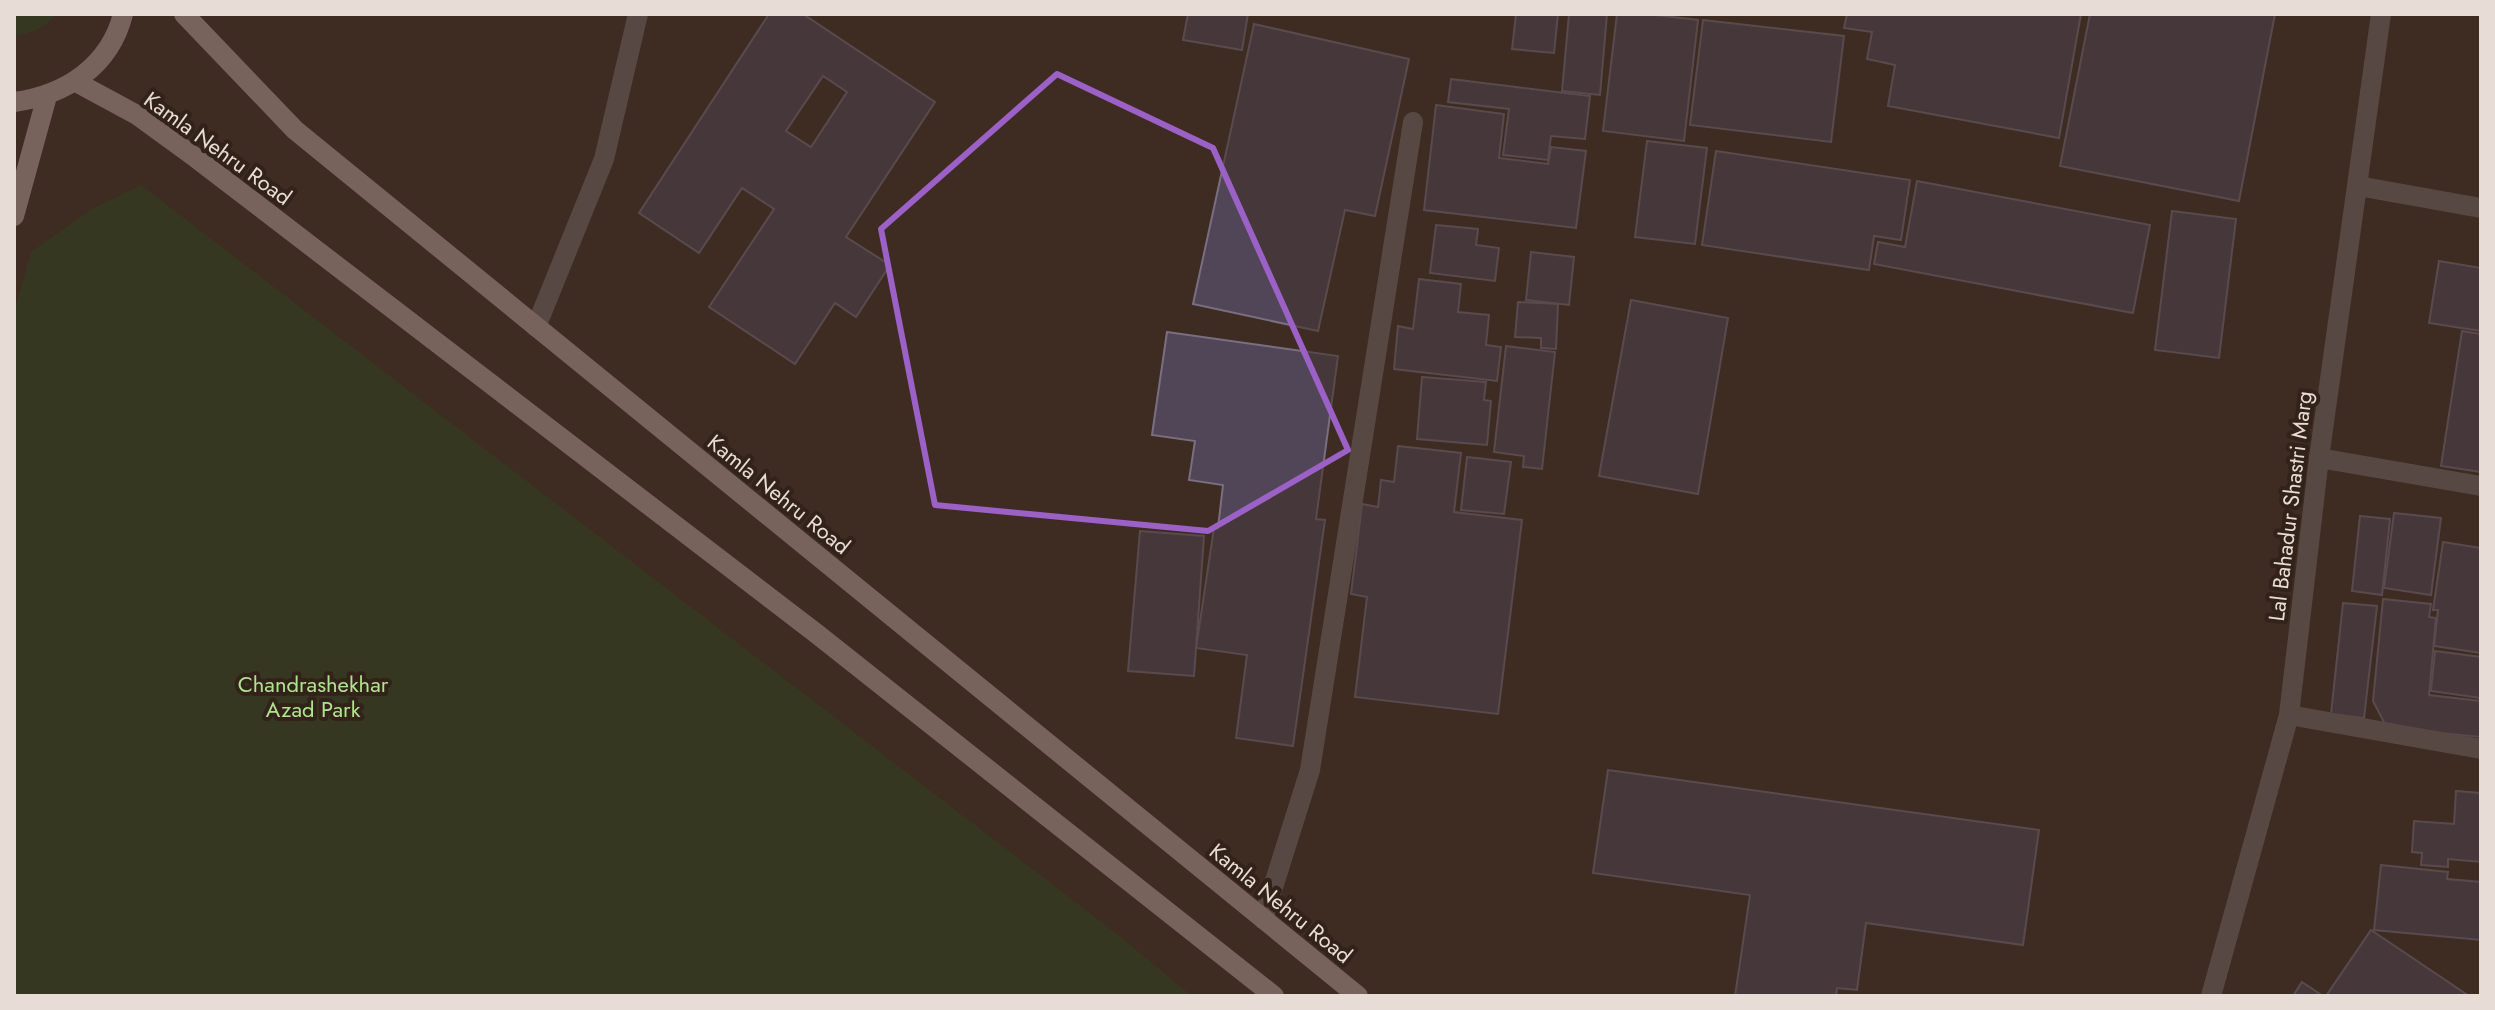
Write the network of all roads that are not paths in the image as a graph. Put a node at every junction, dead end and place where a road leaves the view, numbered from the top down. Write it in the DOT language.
graph roads {
  1 [pos="123,14"];
  2 [pos="184,14"];
  3 [pos="638,14"];
  4 [pos="2381,14"];
  5 [pos="76,82"];
  6 [pos="47,96"];
  7 [pos="14,102"];
  8 [pos="1413,122"];
  9 [pos="2358,186"];
  10 [pos="2481,208"];
  11 [pos="14,216"];
  12 [pos="536,327"];
  13 [pos="2319,458"];
  14 [pos="2481,486"];
  15 [pos="2289,715"];
  16 [pos="2481,749"];
  17 [pos="1263,919"];
  18 [pos="1274,996"];
  19 [pos="1358,996"];
  20 [pos="2211,996"];
  1 -- 5 [label="main road"];
  2 -- 12 [label="main road, Kamla Nehru Road"];
  3 -- 12 [label="street"];
  4 -- 9 [label="street, Lal Bahadur Shastri Marg"];
  5 -- 6 [label="main road"];
  5 -- 18 [label="main road, Kamla Nehru Road"];
  6 -- 7 [label="main road"];
  6 -- 11 [label="main road"];
  8 -- 17 [label="street"];
  9 -- 10 [label="street"];
  9 -- 13 [label="street, Lal Bahadur Shastri Marg"];
  12 -- 17 [label="main road, Kamla Nehru Road"];
  13 -- 14 [label="street"];
  13 -- 15 [label="street, Lal Bahadur Shastri Marg"];
  15 -- 16 [label="street"];
  15 -- 20 [label="street, Lal Bahadur Shastri Marg"];
  17 -- 19 [label="main road, Kamla Nehru Road"];
}
